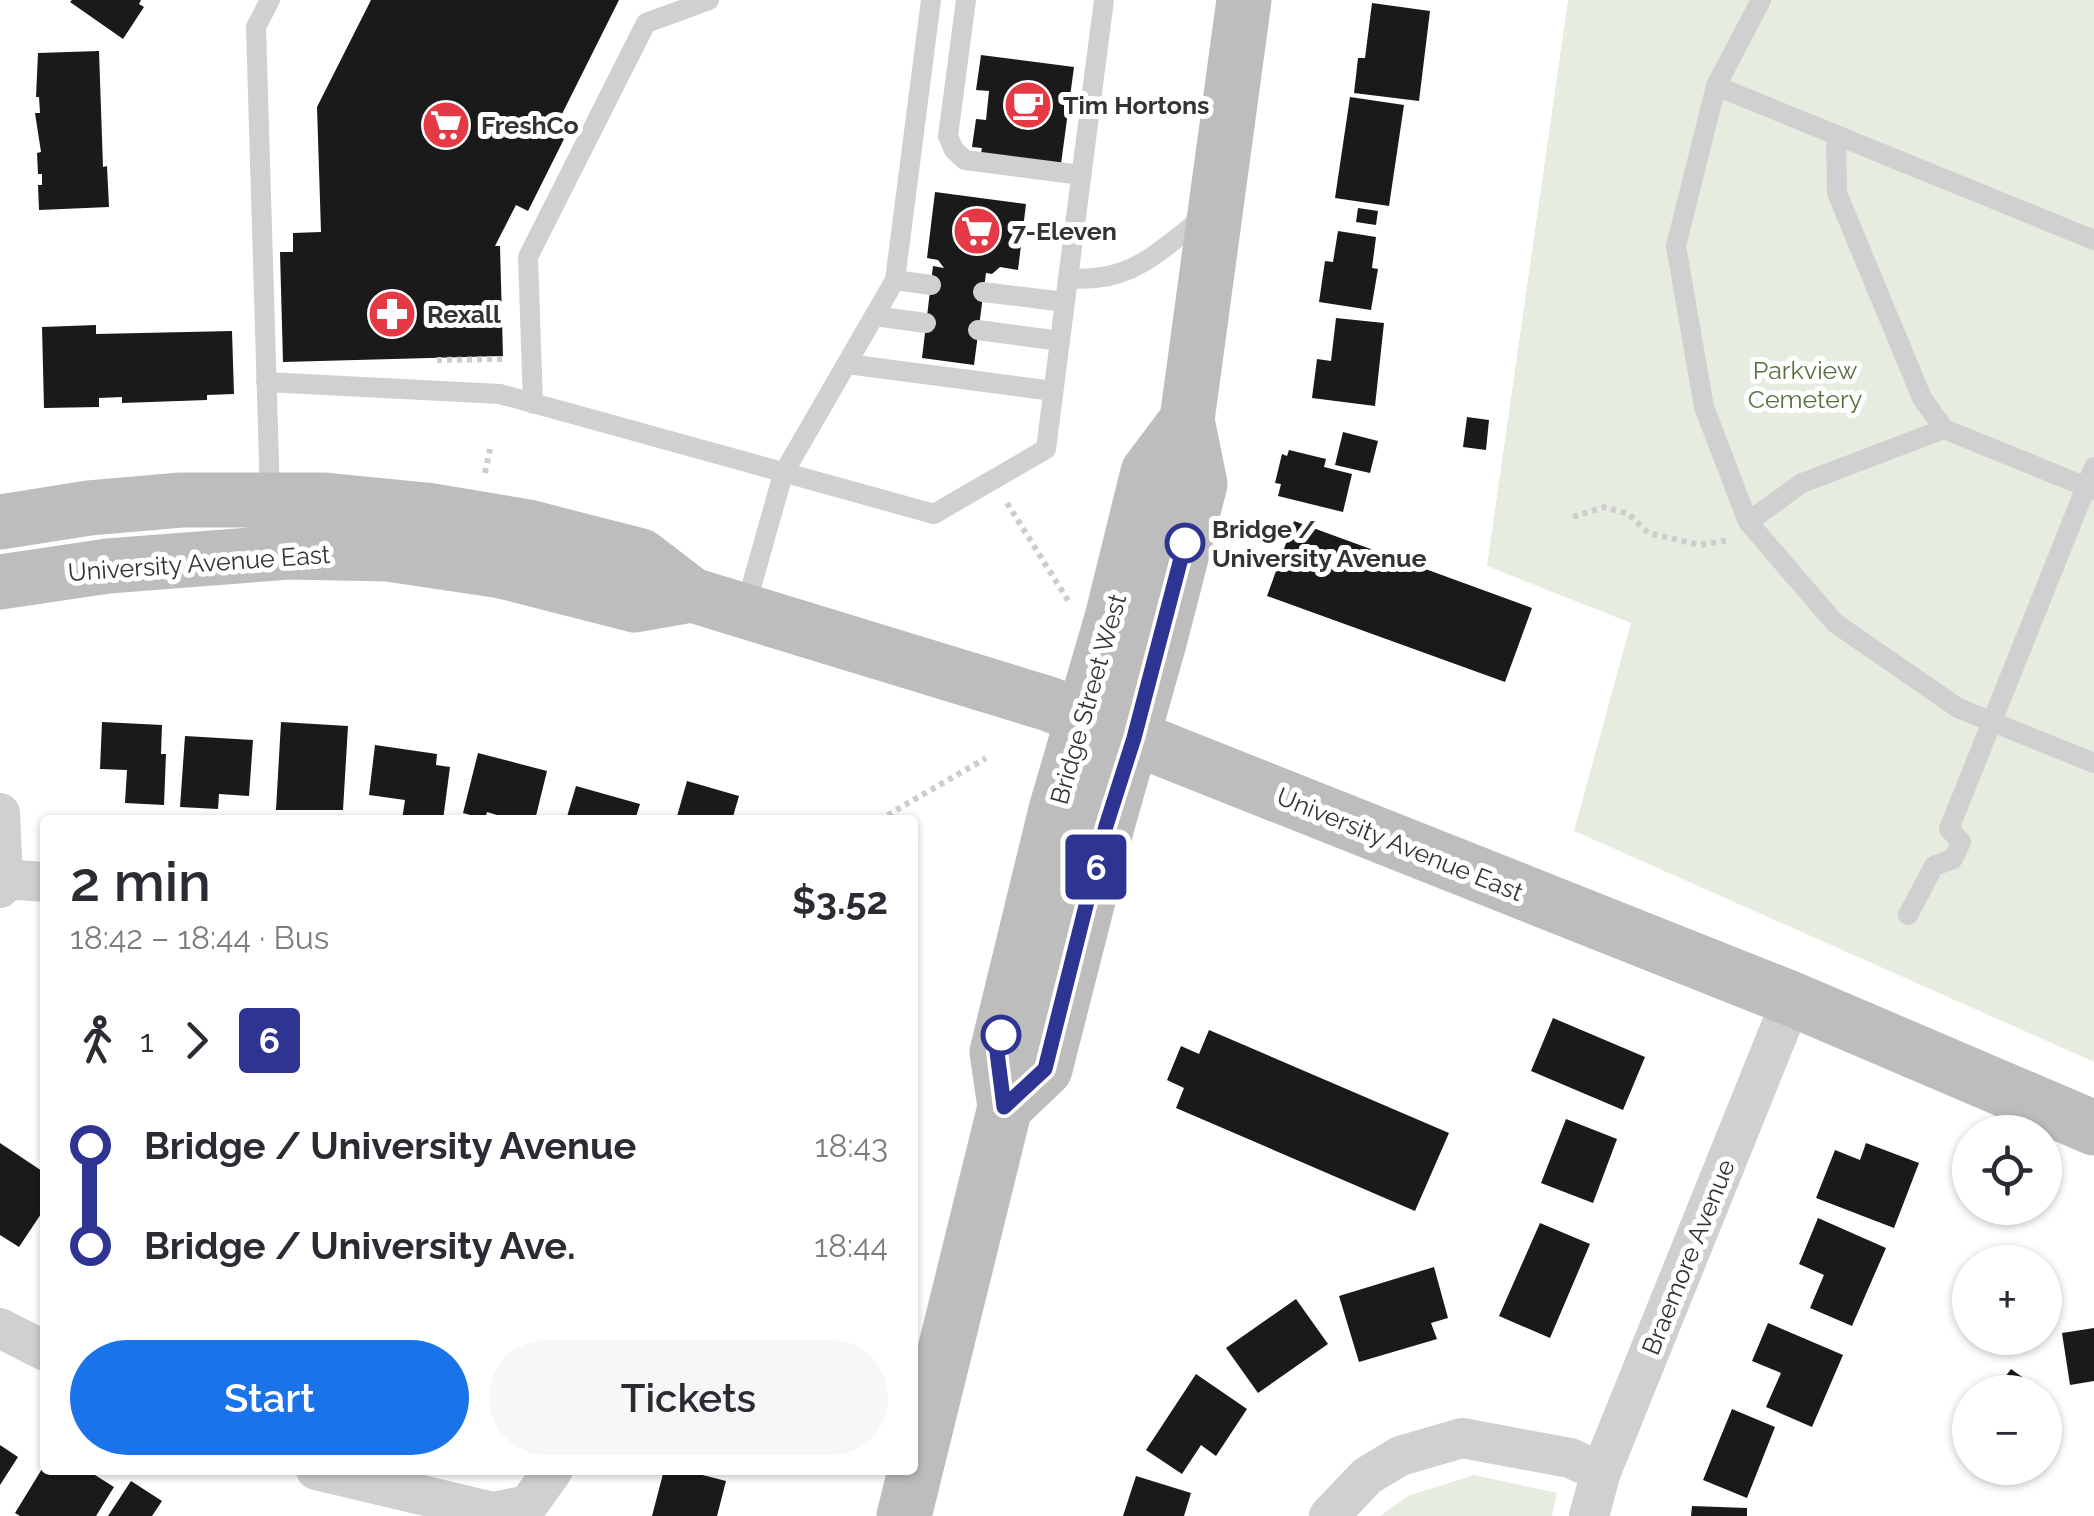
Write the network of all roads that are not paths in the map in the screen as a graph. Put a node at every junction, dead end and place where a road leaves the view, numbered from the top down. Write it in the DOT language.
graph roads {
  1 [pos="270,0"];
  2 [pos="709,0"];
  3 [pos="931,0"];
  4 [pos="966,0"];
  5 [pos="1104,0"];
  6 [pos="1244,0"];
  7 [pos="1761,0"];
  8 [pos="1716,86"];
  9 [pos="1836,136"];
  10 [pos="1081,175"];
  11 [pos="1217,207"];
  12 [pos="2094,240"];
  13 [pos="1068,278"];
  14 [pos="895,280"];
  15 [pos="931,285"];
  16 [pos="983,292"];
  17 [pos="1065,302"];
  18 [pos="874,316"];
  19 [pos="926,324"];
  20 [pos="978,330"];
  21 [pos="1060,341"];
  22 [pos="846,364"];
  23 [pos="266,382"];
  24 [pos="1053,391"];
  25 [pos="532,404"];
  26 [pos="1187,420"];
  27 [pos="1944,429"];
  28 [pos="783,474"];
  29 [pos="2091,482"];
  30 [pos="270,499"];
  31 [pos="0,522"];
  32 [pos="1748,522"];
  33 [pos="0,582"];
  34 [pos="692,595"];
  35 [pos="745,609"];
  36 [pos="1084,719"];
  37 [pos="1990,721"];
  38 [pos="1134,738"];
  39 [pos="2094,764"];
  40 [pos="0,813"];
  41 [pos="40,882"];
  42 [pos="1,884"];
  43 [pos="1908,914"];
  44 [pos="1792,999"];
  45 [pos="1004,1107"];
  46 [pos="2094,1128"];
  47 [pos="0,1328"];
  48 [pos="40,1348"];
  49 [pos="918,1459"];
  50 [pos="1601,1472"];
  51 [pos="337,1475"];
  52 [pos="549,1475"];
  53 [pos="914,1475"];
  54 [pos="904,1516"];
  55 [pos="1329,1516"];
  56 [pos="1589,1516"];
  1 -- 23 [label="lane"];
  2 -- 25 [label="lane"];
  3 -- 14 [label="lane"];
  4 -- 10 [label="lane"];
  5 -- 10 [label="lane"];
  6 -- 11 [label="main road, Bridge Street West"];
  7 -- 8 [label="lane"];
  8 -- 9 [label="lane"];
  8 -- 32 [label="lane"];
  9 -- 12 [label="lane"];
  9 -- 27 [label="lane"];
  10 -- 13 [label="lane"];
  11 -- 13 [label="lane"];
  11 -- 26 [label="main road, Bridge Street West"];
  13 -- 17 [label="lane"];
  14 -- 15 [label="lane"];
  14 -- 18 [label="lane"];
  16 -- 17 [label="lane"];
  17 -- 21 [label="lane"];
  18 -- 19 [label="lane"];
  18 -- 22 [label="lane"];
  20 -- 21 [label="lane"];
  21 -- 24 [label="lane"];
  22 -- 24 [label="lane"];
  22 -- 28 [label="lane"];
  23 -- 25 [label="lane"];
  23 -- 30 [label="lane"];
  24 -- 28 [label="lane"];
  25 -- 28 [label="lane"];
  26 -- 36 [label="main road, Bridge Street West"];
  26 -- 38 [label="main road, Bridge Street West"];
  27 -- 29 [label="lane"];
  27 -- 32 [label="lane"];
  28 -- 35 [label="lane"];
  29 -- 37 [label="lane"];
  30 -- 31 [label="main road, University Avenue East"];
  30 -- 34 [label="main road, University Avenue East"];
  32 -- 37 [label="lane"];
  33 -- 34 [label="main road, University Avenue East"];
  34 -- 35 [label="main road, University Avenue East"];
  35 -- 36 [label="main road, University Avenue East"];
  36 -- 38 [label="main road, University Avenue East"];
  36 -- 45 [label="main road, Bridge Street West"];
  37 -- 39 [label="lane"];
  37 -- 43 [label="lane"];
  38 -- 44 [label="main road, University Avenue East"];
  38 -- 45 [label="main road, Bridge Street West"];
  40 -- 42 [label="street"];
  41 -- 42 [label="street"];
  44 -- 46 [label="main road, University Avenue East"];
  44 -- 50 [label="street, Braemore Avenue"];
  45 -- 49 [label="main road, Bridge Street West"];
  47 -- 48 [label="street"];
  50 -- 55 [label="street"];
  50 -- 56 [label="street, Braemore Avenue"];
  51 -- 52 [label="street"];
  53 -- 54 [label="main road, Bridge Street West"];
}
